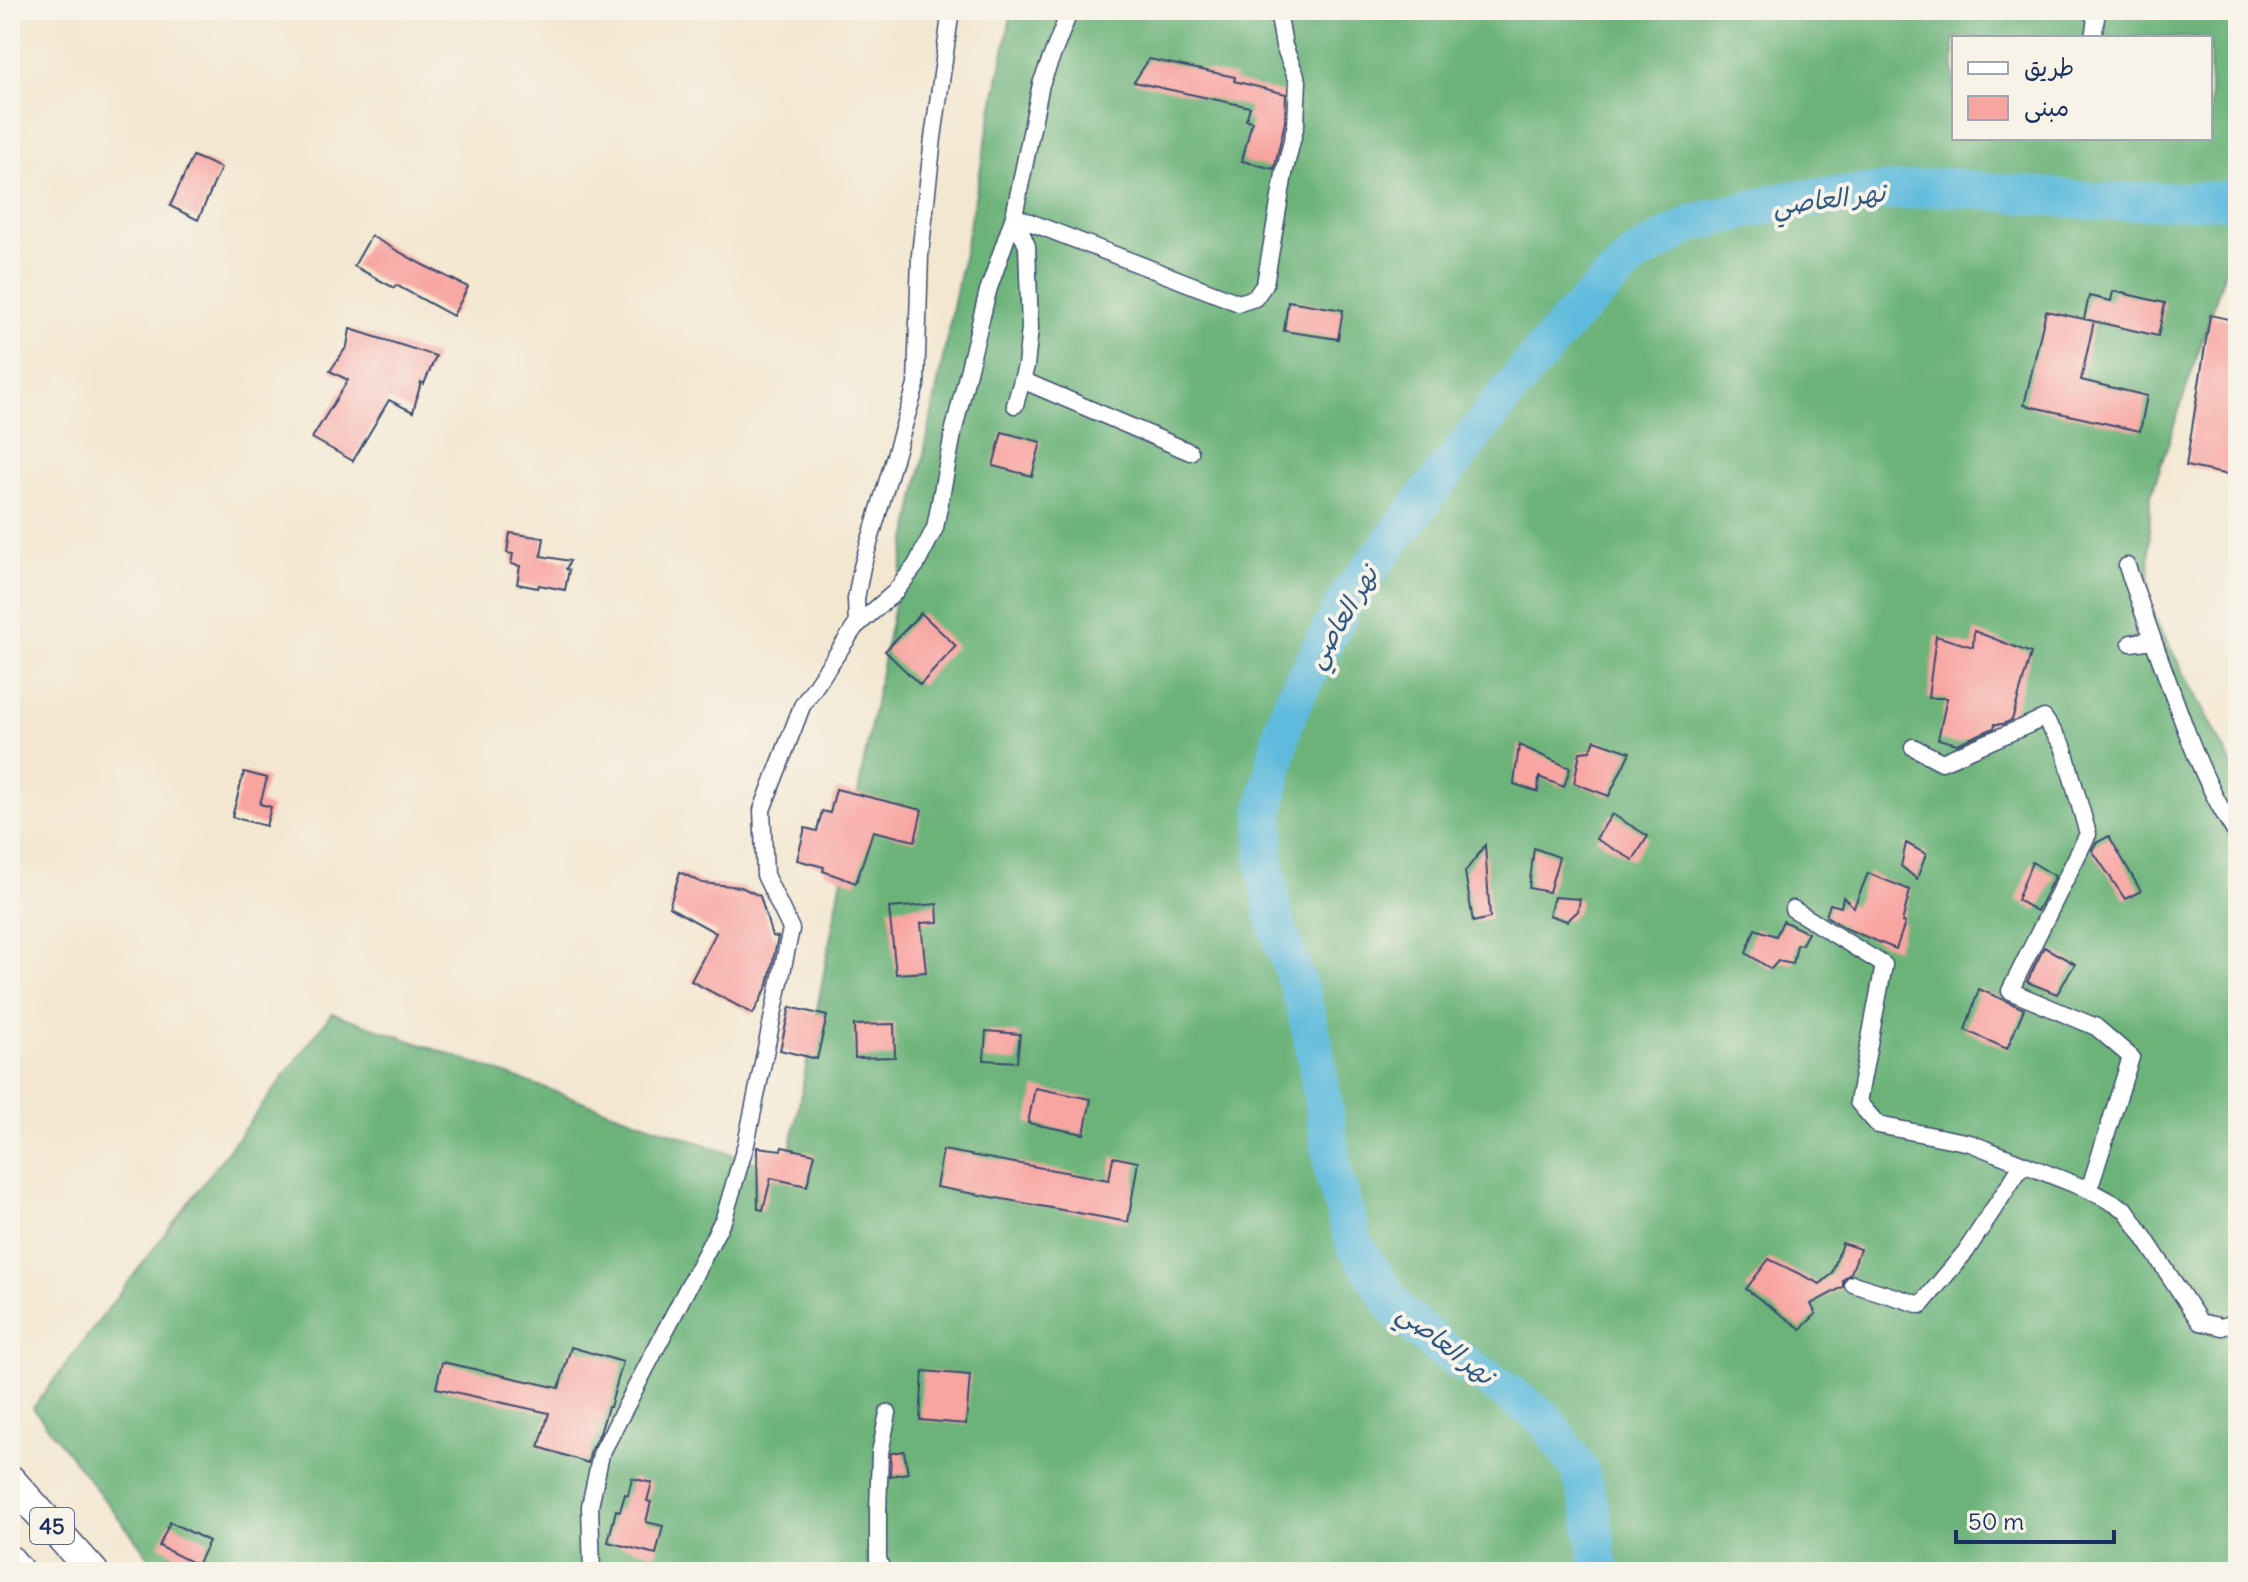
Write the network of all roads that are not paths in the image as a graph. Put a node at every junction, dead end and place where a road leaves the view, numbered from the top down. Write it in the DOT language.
graph roads {
  1 [pos="951,10"];
  2 [pos="1070,10"];
  3 [pos="1278,10"];
  4 [pos="2089,10"];
  5 [pos="2093,36"];
  6 [pos="1014,216"];
  7 [pos="1022,380"];
  8 [pos="1015,405"];
  9 [pos="1190,452"];
  10 [pos="2127,566"];
  11 [pos="857,625"];
  12 [pos="2153,640"];
  13 [pos="2131,643"];
  14 [pos="1913,747"];
  15 [pos="2238,836"];
  16 [pos="1793,909"];
  17 [pos="2023,1164"];
  18 [pos="2089,1190"];
  19 [pos="1853,1284"];
  20 [pos="2238,1321"];
  21 [pos="888,1413"];
  22 [pos="10,1480"];
  23 [pos="10,1561"];
  24 [pos="594,1570"];
  25 [pos="19,1572"];
  26 [pos="93,1572"];
  27 [pos="883,1572"];
  1 -- 11 [label="street"];
  2 -- 6 [label="street"];
  3 -- 6 [label="street"];
  4 -- 5 [label="street"];
  6 -- 7 [label="street"];
  6 -- 11 [label="street"];
  7 -- 8 [label="street"];
  7 -- 9 [label="street"];
  10 -- 12 [label="street"];
  11 -- 24 [label="street"];
  12 -- 13 [label="street"];
  12 -- 15 [label="street"];
  14 -- 18 [label="street"];
  16 -- 17 [label="street"];
  17 -- 18 [label="street"];
  17 -- 19 [label="street"];
  18 -- 20 [label="street"];
  21 -- 27 [label="street"];
  22 -- 26 [label="highway, 45"];
  23 -- 25 [label="highway, 45"];
}
